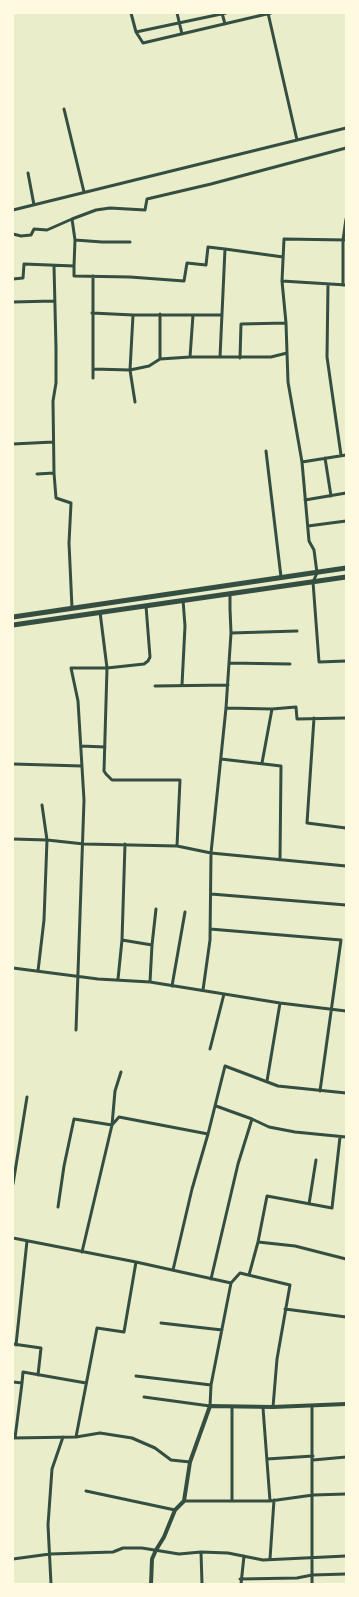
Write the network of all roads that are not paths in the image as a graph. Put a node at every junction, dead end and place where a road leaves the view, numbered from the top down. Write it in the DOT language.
graph roads {
  1 [pos="131,13"];
  2 [pos="177,13"];
  3 [pos="223,13"];
  4 [pos="269,13"];
  5 [pos="180,24"];
  6 [pos="225,24"];
  7 [pos="136,32"];
  8 [pos="182,34"];
  9 [pos="64,109"];
  10 [pos="346,128"];
  11 [pos="298,140"];
  12 [pos="346,148"];
  13 [pos="28,173"];
  14 [pos="84,192"];
  15 [pos="34,205"];
  16 [pos="13,210"];
  17 [pos="72,219"];
  18 [pos="346,219"];
  19 [pos="13,234"];
  20 [pos="75,240"];
  21 [pos="345,240"];
  22 [pos="130,242"];
  23 [pos="225,248"];
  24 [pos="283,257"];
  25 [pos="54,266"];
  26 [pos="74,266"];
  27 [pos="93,276"];
  28 [pos="13,279"];
  29 [pos="282,281"];
  30 [pos="328,284"];
  31 [pos="344,285"];
  32 [pos="54,301"];
  33 [pos="13,302"];
  34 [pos="92,313"];
  35 [pos="133,314"];
  36 [pos="160,314"];
  37 [pos="193,315"];
  38 [pos="221,315"];
  39 [pos="286,323"];
  40 [pos="287,353"];
  41 [pos="190,357"];
  42 [pos="220,357"];
  43 [pos="240,358"];
  44 [pos="160,359"];
  45 [pos="93,369"];
  46 [pos="130,370"];
  47 [pos="93,378"];
  48 [pos="135,402"];
  49 [pos="53,442"];
  50 [pos="13,444"];
  51 [pos="266,451"];
  52 [pos="346,454"];
  53 [pos="341,455"];
  54 [pos="325,458"];
  55 [pos="302,462"];
  56 [pos="54,473"];
  57 [pos="37,474"];
  58 [pos="346,493"];
  59 [pos="331,496"];
  60 [pos="305,500"];
  61 [pos="346,521"];
  62 [pos="308,526"];
  63 [pos="346,568"];
  64 [pos="317,573"];
  65 [pos="281,577"];
  66 [pos="346,577"];
  67 [pos="314,582"];
  68 [pos="230,593"];
  69 [pos="184,600"];
  70 [pos="146,606"];
  71 [pos="72,608"];
  72 [pos="100,612"];
  73 [pos="13,617"];
  74 [pos="13,625"];
  75 [pos="297,631"];
  76 [pos="231,633"];
  77 [pos="346,660"];
  78 [pos="229,664"];
  79 [pos="290,664"];
  80 [pos="107,668"];
  81 [pos="182,685"];
  82 [pos="228,685"];
  83 [pos="155,686"];
  84 [pos="226,708"];
  85 [pos="272,708"];
  86 [pos="314,718"];
  87 [pos="346,718"];
  88 [pos="81,746"];
  89 [pos="104,747"];
  90 [pos="221,759"];
  91 [pos="262,763"];
  92 [pos="13,764"];
  93 [pos="82,766"];
  94 [pos="42,805"];
  95 [pos="346,828"];
  96 [pos="13,839"];
  97 [pos="46,840"];
  98 [pos="84,844"];
  99 [pos="125,844"];
  100 [pos="177,846"];
  101 [pos="211,853"];
  102 [pos="280,860"];
  103 [pos="346,866"];
  104 [pos="211,894"];
  105 [pos="346,905"];
  106 [pos="156,909"];
  107 [pos="185,912"];
  108 [pos="210,929"];
  109 [pos="122,940"];
  110 [pos="152,945"];
  111 [pos="13,968"];
  112 [pos="38,971"];
  113 [pos="78,975"];
  114 [pos="118,979"];
  115 [pos="150,982"];
  116 [pos="172,986"];
  117 [pos="203,990"];
  118 [pos="224,994"];
  119 [pos="280,1004"];
  120 [pos="332,1009"];
  121 [pos="346,1011"];
  122 [pos="76,1030"];
  123 [pos="210,1048"];
  124 [pos="121,1072"];
  125 [pos="267,1081"];
  126 [pos="320,1090"];
  127 [pos="346,1093"];
  128 [pos="27,1097"];
  129 [pos="216,1106"];
  130 [pos="252,1119"];
  131 [pos="112,1125"];
  132 [pos="208,1134"];
  133 [pos="340,1136"];
  134 [pos="346,1138"];
  135 [pos="316,1160"];
  136 [pos="13,1184"];
  137 [pos="309,1204"];
  138 [pos="58,1207"];
  139 [pos="13,1238"];
  140 [pos="27,1241"];
  141 [pos="258,1242"];
  142 [pos="82,1252"];
  143 [pos="346,1259"];
  144 [pos="136,1262"];
  145 [pos="173,1270"];
  146 [pos="249,1275"];
  147 [pos="211,1279"];
  148 [pos="231,1283"];
  149 [pos="285,1309"];
  150 [pos="346,1317"];
  151 [pos="160,1323"];
  152 [pos="222,1330"];
  153 [pos="15,1344"];
  154 [pos="38,1375"];
  155 [pos="136,1376"];
  156 [pos="13,1382"];
  157 [pos="22,1383"];
  158 [pos="86,1383"];
  159 [pos="211,1385"];
  160 [pos="144,1397"];
  161 [pos="346,1404"];
  162 [pos="210,1406"];
  163 [pos="312,1406"];
  164 [pos="273,1407"];
  165 [pos="232,1408"];
  166 [pos="263,1408"];
  167 [pos="63,1436"];
  168 [pos="76,1437"];
  169 [pos="14,1438"];
  170 [pos="346,1457"];
  171 [pos="313,1458"];
  172 [pos="267,1459"];
  173 [pos="190,1462"];
  174 [pos="86,1491"];
  175 [pos="346,1494"];
  176 [pos="313,1495"];
  177 [pos="232,1500"];
  178 [pos="274,1500"];
  179 [pos="184,1501"];
  180 [pos="270,1501"];
  181 [pos="175,1510"];
  182 [pos="156,1550"];
  183 [pos="201,1552"];
  184 [pos="50,1554"];
  185 [pos="244,1556"];
  186 [pos="346,1556"];
  187 [pos="312,1558"];
  188 [pos="13,1559"];
  189 [pos="270,1560"];
  190 [pos="346,1574"];
  191 [pos="312,1575"];
  192 [pos="240,1579"];
  193 [pos="51,1584"];
  194 [pos="151,1584"];
  195 [pos="202,1584"];
  196 [pos="241,1584"];
  197 [pos="312,1584"];
  1 -- 7 [label="street"];
  2 -- 5 [label="street"];
  3 -- 5 [label="street"];
  3 -- 6 [label="street"];
  4 -- 6 [label="street"];
  4 -- 11 [label="street"];
  5 -- 7 [label="street"];
  5 -- 8 [label="street"];
  6 -- 8 [label="street"];
  7 -- 8 [label="street"];
  9 -- 14 [label="street"];
  10 -- 11 [label="street"];
  11 -- 14 [label="street"];
  12 -- 17 [label="street"];
  13 -- 15 [label="street"];
  14 -- 15 [label="street"];
  15 -- 16 [label="street"];
  17 -- 19 [label="street"];
  17 -- 20 [label="street"];
  18 -- 21 [label="street"];
  20 -- 22 [label="street"];
  20 -- 26 [label="street"];
  21 -- 24 [label="street"];
  21 -- 31 [label="street"];
  23 -- 24 [label="street"];
  23 -- 27 [label="street"];
  23 -- 38 [label="street"];
  24 -- 29 [label="street"];
  25 -- 26 [label="street"];
  25 -- 28 [label="street"];
  25 -- 32 [label="street"];
  26 -- 27 [label="street"];
  27 -- 34 [label="street"];
  29 -- 30 [label="street"];
  29 -- 39 [label="street"];
  30 -- 31 [label="street"];
  30 -- 53 [label="street"];
  32 -- 33 [label="street"];
  32 -- 49 [label="street"];
  34 -- 35 [label="street"];
  34 -- 45 [label="street"];
  35 -- 36 [label="street"];
  35 -- 46 [label="street"];
  36 -- 37 [label="street"];
  36 -- 44 [label="street"];
  37 -- 38 [label="street"];
  37 -- 41 [label="street"];
  38 -- 42 [label="street"];
  39 -- 40 [label="street"];
  39 -- 43 [label="street"];
  40 -- 43 [label="street"];
  40 -- 55 [label="street"];
  41 -- 42 [label="street"];
  41 -- 44 [label="street"];
  42 -- 43 [label="street"];
  44 -- 46 [label="street"];
  45 -- 46 [label="street"];
  45 -- 47 [label="street"];
  46 -- 48 [label="street"];
  49 -- 50 [label="street"];
  49 -- 56 [label="street"];
  51 -- 65 [label="street"];
  52 -- 53 [label="street"];
  53 -- 54 [label="street"];
  54 -- 55 [label="street"];
  54 -- 59 [label="street"];
  55 -- 60 [label="street"];
  56 -- 57 [label="street"];
  56 -- 71 [label="street"];
  58 -- 59 [label="street"];
  59 -- 60 [label="street"];
  60 -- 62 [label="street"];
  61 -- 62 [label="street"];
  62 -- 64 [label="street"];
  63 -- 64 [label="highway"];
  64 -- 65 [label="highway"];
  64 -- 67 [label="street"];
  65 -- 71 [label="highway"];
  66 -- 67 [label="highway"];
  67 -- 68 [label="highway"];
  67 -- 77 [label="street"];
  68 -- 69 [label="highway"];
  68 -- 76 [label="street"];
  69 -- 70 [label="highway"];
  69 -- 81 [label="street"];
  70 -- 72 [label="highway"];
  70 -- 80 [label="street"];
  71 -- 73 [label="highway"];
  72 -- 74 [label="highway"];
  72 -- 80 [label="street"];
  75 -- 76 [label="street"];
  76 -- 78 [label="street"];
  78 -- 79 [label="street"];
  78 -- 82 [label="street"];
  80 -- 88 [label="street"];
  80 -- 89 [label="street"];
  81 -- 82 [label="street"];
  81 -- 83 [label="street"];
  82 -- 84 [label="street"];
  84 -- 85 [label="street"];
  84 -- 90 [label="street"];
  85 -- 86 [label="street"];
  85 -- 91 [label="street"];
  86 -- 87 [label="street"];
  86 -- 95 [label="street"];
  88 -- 89 [label="street"];
  88 -- 93 [label="street"];
  89 -- 100 [label="street"];
  90 -- 91 [label="street"];
  90 -- 101 [label="street"];
  91 -- 102 [label="street"];
  92 -- 93 [label="street"];
  93 -- 98 [label="street"];
  94 -- 97 [label="street"];
  96 -- 97 [label="street"];
  97 -- 98 [label="street"];
  97 -- 112 [label="street"];
  98 -- 99 [label="street"];
  98 -- 113 [label="street"];
  99 -- 100 [label="street"];
  99 -- 109 [label="street"];
  100 -- 101 [label="street"];
  101 -- 102 [label="street"];
  101 -- 104 [label="street"];
  102 -- 103 [label="street"];
  104 -- 105 [label="street"];
  104 -- 108 [label="street"];
  106 -- 110 [label="street"];
  107 -- 116 [label="street"];
  108 -- 117 [label="street"];
  108 -- 120 [label="street"];
  109 -- 110 [label="street"];
  109 -- 114 [label="street"];
  110 -- 115 [label="street"];
  111 -- 112 [label="street"];
  112 -- 113 [label="street"];
  113 -- 114 [label="street"];
  113 -- 122 [label="street"];
  114 -- 115 [label="street"];
  115 -- 116 [label="street"];
  116 -- 117 [label="street"];
  117 -- 118 [label="street"];
  118 -- 119 [label="street"];
  118 -- 123 [label="street"];
  119 -- 120 [label="street"];
  119 -- 125 [label="street"];
  120 -- 121 [label="street"];
  120 -- 126 [label="street"];
  124 -- 131 [label="street"];
  125 -- 126 [label="street"];
  125 -- 129 [label="street"];
  126 -- 127 [label="street"];
  128 -- 136 [label="street"];
  129 -- 130 [label="street"];
  129 -- 132 [label="street"];
  130 -- 133 [label="street"];
  130 -- 147 [label="street"];
  131 -- 132 [label="street"];
  131 -- 138 [label="street"];
  131 -- 142 [label="street"];
  132 -- 145 [label="street"];
  133 -- 134 [label="street"];
  133 -- 137 [label="street"];
  135 -- 137 [label="street"];
  137 -- 141 [label="street"];
  139 -- 140 [label="street"];
  140 -- 142 [label="street"];
  140 -- 153 [label="street"];
  141 -- 143 [label="street"];
  141 -- 146 [label="street"];
  142 -- 144 [label="street"];
  144 -- 145 [label="street"];
  144 -- 158 [label="street"];
  145 -- 147 [label="street"];
  146 -- 148 [label="street"];
  146 -- 149 [label="street"];
  147 -- 148 [label="street"];
  148 -- 152 [label="street"];
  149 -- 150 [label="street"];
  149 -- 164 [label="street"];
  151 -- 152 [label="street"];
  152 -- 159 [label="street"];
  153 -- 154 [label="street"];
  154 -- 157 [label="street"];
  154 -- 158 [label="street"];
  155 -- 159 [label="street"];
  156 -- 157 [label="street"];
  157 -- 169 [label="street"];
  158 -- 168 [label="street"];
  159 -- 162 [label="street"];
  160 -- 162 [label="street"];
  161 -- 163 [label="street"];
  162 -- 165 [label="street"];
  162 -- 173 [label="street"];
  163 -- 164 [label="street"];
  163 -- 171 [label="street"];
  164 -- 166 [label="street"];
  165 -- 166 [label="street"];
  165 -- 177 [label="street"];
  166 -- 172 [label="street"];
  167 -- 168 [label="street"];
  167 -- 169 [label="street"];
  167 -- 184 [label="street"];
  168 -- 173 [label="street"];
  170 -- 171 [label="street"];
  171 -- 172 [label="street"];
  171 -- 176 [label="street"];
  172 -- 180 [label="street"];
  173 -- 179 [label="street"];
  174 -- 181 [label="street"];
  175 -- 176 [label="street"];
  176 -- 178 [label="street"];
  176 -- 187 [label="street"];
  177 -- 179 [label="street"];
  177 -- 180 [label="street"];
  178 -- 180 [label="street"];
  178 -- 189 [label="street"];
  179 -- 181 [label="street"];
  181 -- 182 [label="street"];
  182 -- 183 [label="street"];
  182 -- 184 [label="street"];
  182 -- 194 [label="street"];
  183 -- 185 [label="street"];
  183 -- 195 [label="street"];
  184 -- 188 [label="street"];
  184 -- 193 [label="street"];
  185 -- 189 [label="street"];
  185 -- 192 [label="street"];
  186 -- 187 [label="street"];
  187 -- 189 [label="street"];
  187 -- 191 [label="street"];
  190 -- 191 [label="street"];
  191 -- 192 [label="street"];
  191 -- 197 [label="street"];
  192 -- 196 [label="street"];
}
